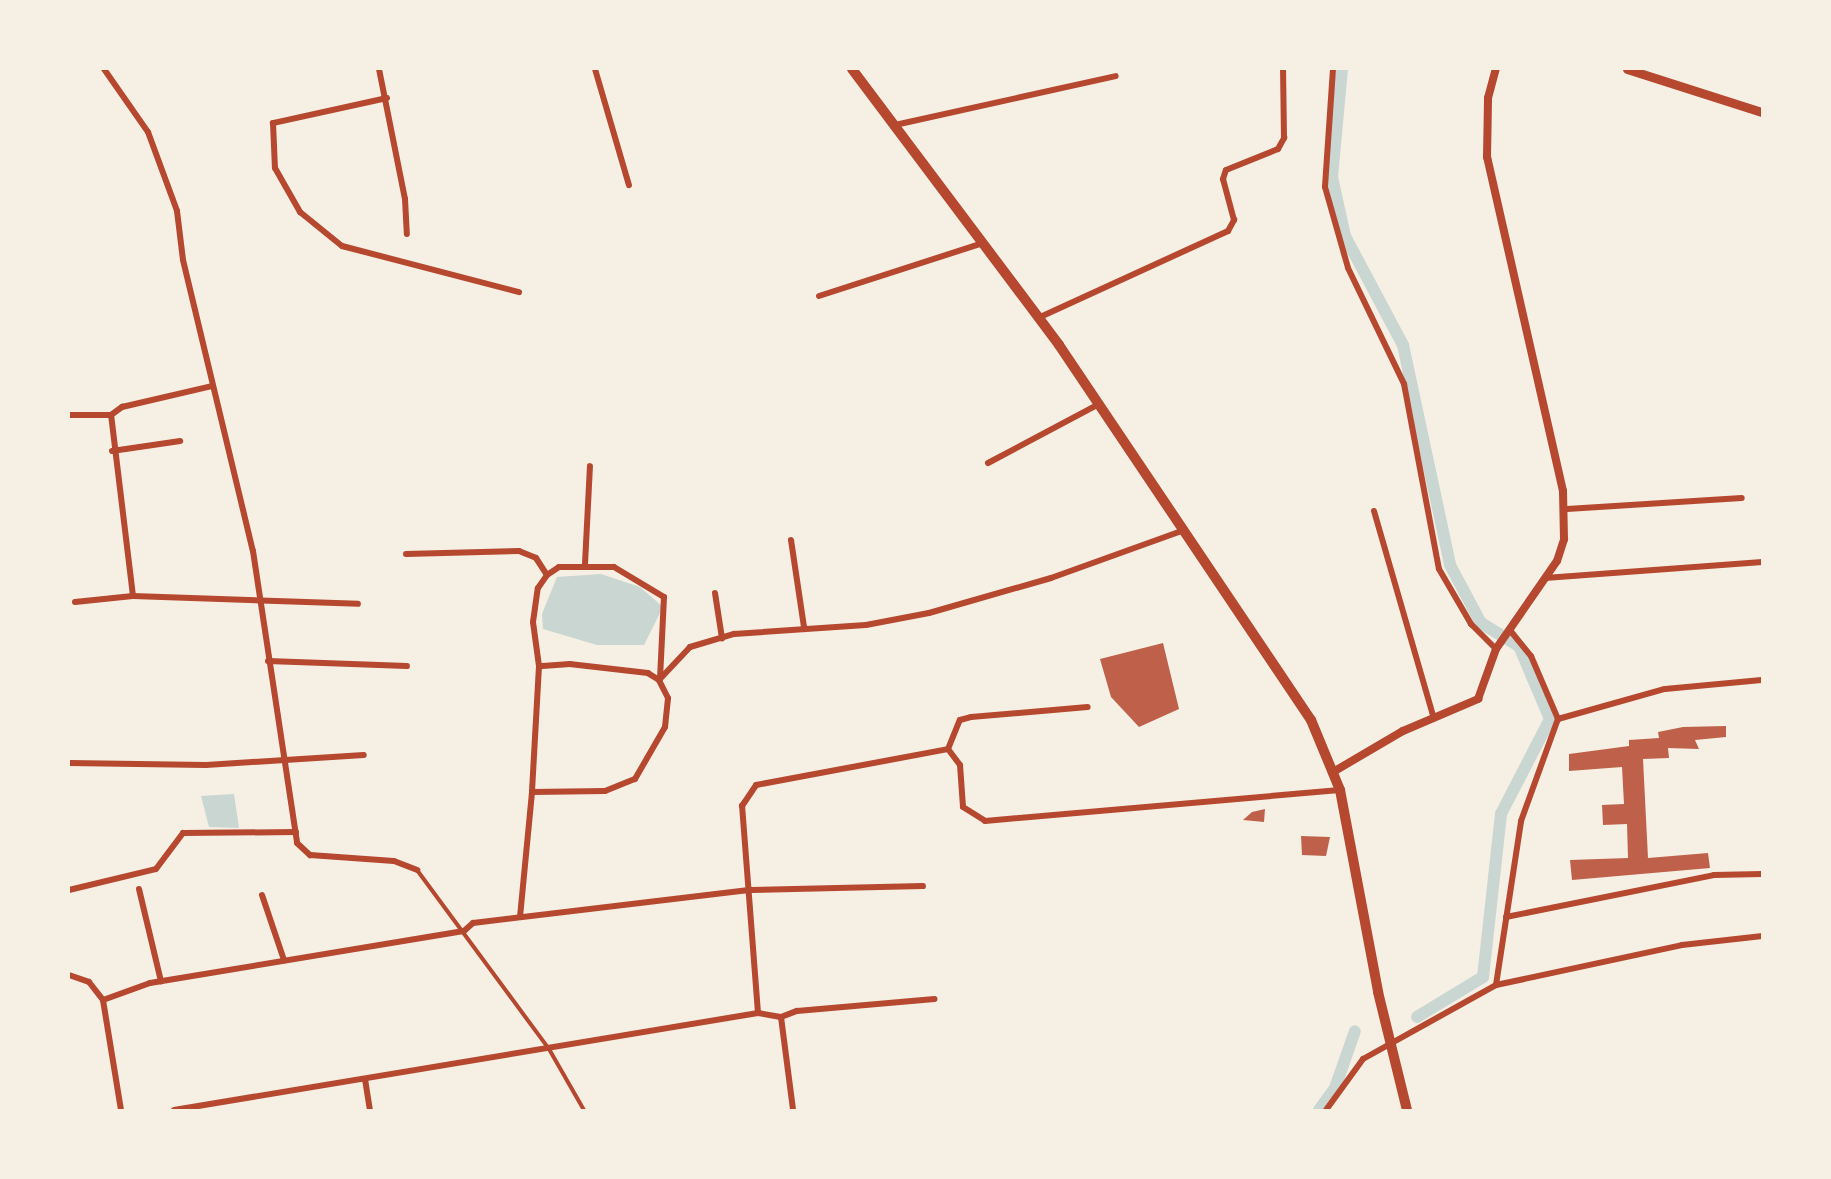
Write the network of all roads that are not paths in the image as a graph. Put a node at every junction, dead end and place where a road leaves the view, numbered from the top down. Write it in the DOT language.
graph roads {
  1 [pos="104,69"];
  2 [pos="379,69"];
  3 [pos="595,69"];
  4 [pos="852,69"];
  5 [pos="1282,69"];
  6 [pos="1333,69"];
  7 [pos="1496,69"];
  8 [pos="1627,69"];
  9 [pos="1638,71"];
  10 [pos="1116,76"];
  11 [pos="387,98"];
  12 [pos="1762,112"];
  13 [pos="895,125"];
  14 [pos="628,185"];
  15 [pos="407,234"];
  16 [pos="983,243"];
  17 [pos="519,292"];
  18 [pos="819,296"];
  19 [pos="1038,318"];
  20 [pos="212,386"];
  21 [pos="1099,404"];
  22 [pos="69,415"];
  23 [pos="111,416"];
  24 [pos="180,441"];
  25 [pos="112,451"];
  26 [pos="988,463"];
  27 [pos="591,466"];
  28 [pos="1742,498"];
  29 [pos="1566,509"];
  30 [pos="1374,511"];
  31 [pos="1184,530"];
  32 [pos="791,540"];
  33 [pos="406,554"];
  34 [pos="1762,562"];
  35 [pos="585,564"];
  36 [pos="547,575"];
  37 [pos="1545,578"];
  38 [pos="715,593"];
  39 [pos="133,596"];
  40 [pos="260,602"];
  41 [pos="75,603"];
  42 [pos="358,604"];
  43 [pos="804,627"];
  44 [pos="1508,632"];
  45 [pos="722,638"];
  46 [pos="1497,646"];
  47 [pos="268,661"];
  48 [pos="407,666"];
  49 [pos="539,666"];
  50 [pos="660,680"];
  51 [pos="1762,680"];
  52 [pos="1088,708"];
  53 [pos="1434,719"];
  54 [pos="1558,719"];
  55 [pos="948,749"];
  56 [pos="364,755"];
  57 [pos="285,757"];
  58 [pos="69,763"];
  59 [pos="1333,772"];
  60 [pos="1340,790"];
  61 [pos="532,792"];
  62 [pos="296,832"];
  63 [pos="417,870"];
  64 [pos="1762,874"];
  65 [pos="923,886"];
  66 [pos="139,889"];
  67 [pos="69,890"];
  68 [pos="751,890"];
  69 [pos="262,895"];
  70 [pos="519,917"];
  71 [pos="1506,917"];
  72 [pos="464,931"];
  73 [pos="1762,936"];
  74 [pos="284,960"];
  75 [pos="69,975"];
  76 [pos="161,981"];
  77 [pos="1496,985"];
  78 [pos="934,999"];
  79 [pos="103,1000"];
  80 [pos="758,1013"];
  81 [pos="781,1017"];
  82 [pos="1389,1046"];
  83 [pos="549,1049"];
  84 [pos="364,1079"];
  85 [pos="121,1110"];
  86 [pos="174,1110"];
  87 [pos="370,1110"];
  88 [pos="584,1110"];
  89 [pos="793,1110"];
  90 [pos="1326,1110"];
  91 [pos="1407,1110"];
  1 -- 20 [label="street"];
  2 -- 11 [label="street"];
  3 -- 14 [label="street"];
  4 -- 13 [label="main road"];
  5 -- 19 [label="street"];
  6 -- 46 [label="street"];
  7 -- 29 [label="street"];
  8 -- 9 [label="main road"];
  9 -- 12 [label="main road"];
  10 -- 13 [label="street"];
  11 -- 15 [label="street"];
  11 -- 17 [label="street"];
  13 -- 16 [label="main road"];
  16 -- 18 [label="street"];
  16 -- 19 [label="main road"];
  19 -- 21 [label="main road"];
  20 -- 23 [label="street"];
  20 -- 40 [label="street"];
  21 -- 26 [label="street"];
  21 -- 31 [label="main road"];
  22 -- 23 [label="street"];
  23 -- 25 [label="street"];
  24 -- 25 [label="street"];
  25 -- 39 [label="street"];
  27 -- 35 [label="street"];
  28 -- 29 [label="street"];
  29 -- 37 [label="street"];
  30 -- 53 [label="street"];
  31 -- 43 [label="street"];
  31 -- 59 [label="main road"];
  32 -- 43 [label="street"];
  33 -- 36 [label="street"];
  34 -- 37 [label="street"];
  35 -- 36 [label="street"];
  35 -- 50 [label="street"];
  36 -- 49 [label="street"];
  37 -- 44 [label="street"];
  38 -- 45 [label="street"];
  39 -- 40 [label="street"];
  39 -- 41 [label="street"];
  40 -- 42 [label="street"];
  40 -- 47 [label="street"];
  43 -- 45 [label="street"];
  44 -- 46 [label="street"];
  44 -- 54 [label="street"];
  45 -- 50 [label="street"];
  46 -- 53 [label="street"];
  47 -- 48 [label="street"];
  47 -- 57 [label="street"];
  49 -- 50 [label="street"];
  49 -- 61 [label="street"];
  50 -- 61 [label="street"];
  51 -- 54 [label="street"];
  52 -- 55 [label="street"];
  53 -- 59 [label="street"];
  54 -- 71 [label="street"];
  55 -- 60 [label="street"];
  55 -- 68 [label="street"];
  56 -- 57 [label="street"];
  57 -- 58 [label="street"];
  57 -- 62 [label="street"];
  59 -- 60 [label="main road"];
  60 -- 82 [label="main road"];
  61 -- 70 [label="street"];
  62 -- 63 [label="street"];
  62 -- 67 [label="street"];
  63 -- 72 [label="lane"];
  64 -- 71 [label="street"];
  65 -- 68 [label="street"];
  66 -- 76 [label="street"];
  68 -- 70 [label="street"];
  68 -- 80 [label="street"];
  69 -- 74 [label="street"];
  70 -- 72 [label="street"];
  71 -- 77 [label="street"];
  72 -- 74 [label="street"];
  72 -- 83 [label="lane"];
  73 -- 77 [label="street"];
  74 -- 76 [label="street"];
  75 -- 79 [label="street"];
  76 -- 79 [label="street"];
  77 -- 82 [label="street"];
  78 -- 81 [label="street"];
  79 -- 85 [label="street"];
  80 -- 81 [label="street"];
  80 -- 83 [label="street"];
  81 -- 89 [label="street"];
  82 -- 90 [label="street"];
  82 -- 91 [label="main road"];
  83 -- 84 [label="street"];
  83 -- 88 [label="lane"];
  84 -- 86 [label="street"];
  84 -- 87 [label="street"];
}
